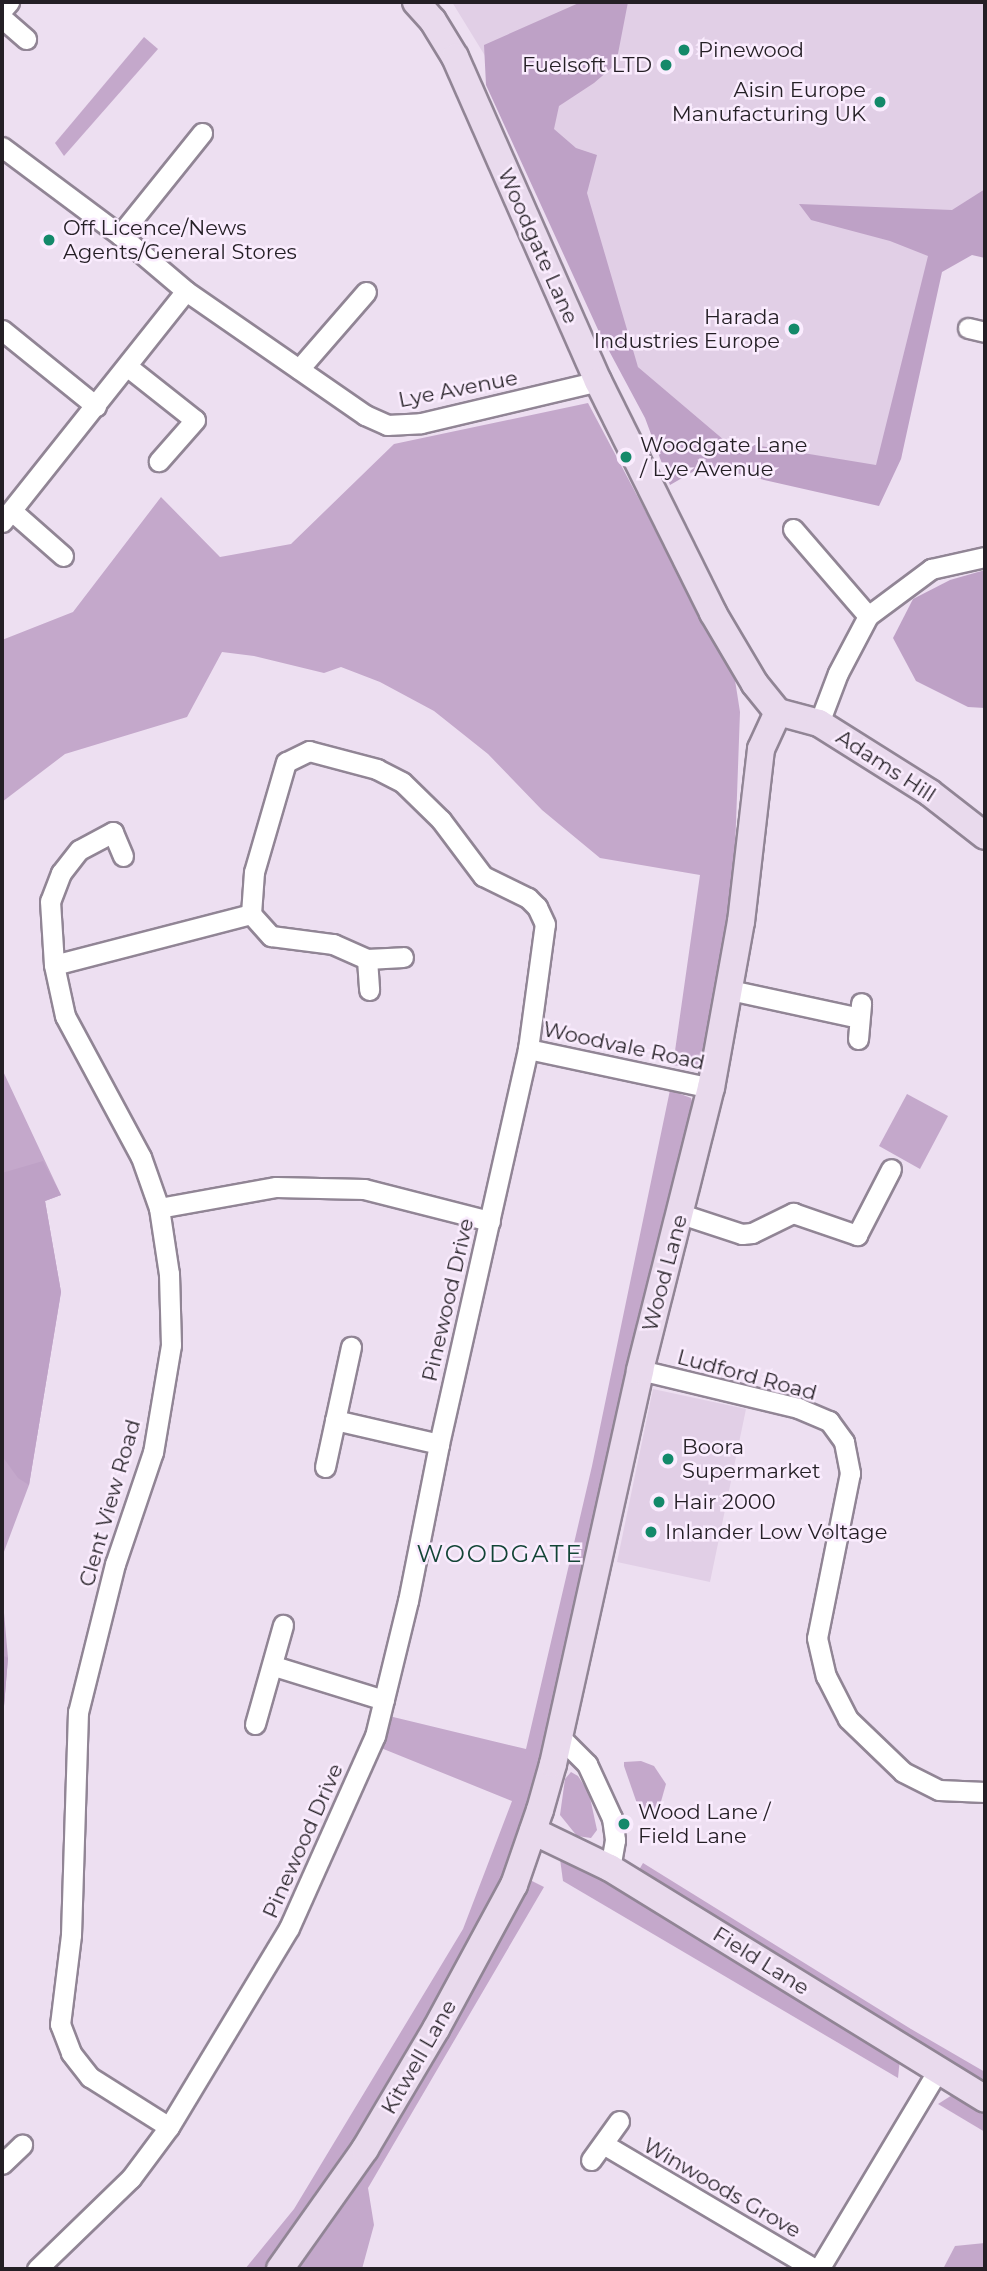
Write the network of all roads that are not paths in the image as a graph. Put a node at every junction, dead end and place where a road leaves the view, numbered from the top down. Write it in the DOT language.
graph roads {
  1 [pos="9,2"];
  2 [pos="416,2"];
  3 [pos="2,10"];
  4 [pos="2,18"];
  5 [pos="26,39"];
  6 [pos="202,133"];
  7 [pos="2,147"];
  8 [pos="120,235"];
  9 [pos="186,291"];
  10 [pos="366,292"];
  11 [pos="2,330"];
  12 [pos="128,367"];
  13 [pos="299,369"];
  14 [pos="598,381"];
  15 [pos="96,407"];
  16 [pos="159,461"];
  17 [pos="7,516"];
  18 [pos="793,528"];
  19 [pos="63,556"];
  20 [pos="985,557"];
  21 [pos="868,615"];
  22 [pos="778,712"];
  23 [pos="819,723"];
  24 [pos="984,834"];
  25 [pos="123,856"];
  26 [pos="251,915"];
  27 [pos="402,957"];
  28 [pos="367,959"];
  29 [pos="54,965"];
  30 [pos="369,990"];
  31 [pos="730,990"];
  32 [pos="858,1039"];
  33 [pos="528,1049"];
  34 [pos="711,1088"];
  35 [pos="891,1169"];
  36 [pos="159,1208"];
  37 [pos="681,1214"];
  38 [pos="489,1221"];
  39 [pos="351,1347"];
  40 [pos="640,1370"];
  41 [pos="335,1420"];
  42 [pos="439,1444"];
  43 [pos="325,1467"];
  44 [pos="283,1625"];
  45 [pos="274,1666"];
  46 [pos="384,1700"];
  47 [pos="255,1724"];
  48 [pos="559,1736"];
  49 [pos="985,1792"];
  50 [pos="533,1831"];
  51 [pos="610,1868"];
  52 [pos="938,2070"];
  53 [pos="985,2099"];
  54 [pos="620,2120"];
  55 [pos="169,2127"];
  56 [pos="22,2145"];
  57 [pos="605,2146"];
  58 [pos="591,2160"];
  59 [pos="2,2164"];
  60 [pos="37,2269"];
  61 [pos="280,2269"];
  62 [pos="817,2269"];
  1 -- 3 [label="street"];
  2 -- 14 [label="street, Woodgate Lane"];
  4 -- 5 [label="street"];
  6 -- 8 [label="street"];
  7 -- 8 [label="street, Lye Avenue"];
  8 -- 9 [label="street, Lye Avenue"];
  9 -- 12 [label="street"];
  9 -- 13 [label="street, Lye Avenue"];
  10 -- 13 [label="street"];
  11 -- 15 [label="street"];
  12 -- 15 [label="street"];
  12 -- 16 [label="street"];
  13 -- 14 [label="street, Lye Avenue"];
  14 -- 22 [label="street, Woodgate Lane"];
  15 -- 17 [label="street"];
  17 -- 19 [label="street"];
  18 -- 21 [label="street"];
  20 -- 21 [label="street"];
  21 -- 23 [label="street"];
  22 -- 23 [label="street, Adams Hill"];
  22 -- 31 [label="street, Wood Lane"];
  23 -- 24 [label="street, Adams Hill"];
  25 -- 29 [label="street, Clent View Road"];
  26 -- 28 [label="street"];
  26 -- 29 [label="street"];
  26 -- 33 [label="street, Pinewood Drive"];
  27 -- 28 [label="street"];
  28 -- 30 [label="street"];
  29 -- 36 [label="street, Clent View Road"];
  31 -- 32 [label="street"];
  31 -- 34 [label="street, Wood Lane"];
  33 -- 34 [label="street, Woodvale Road"];
  33 -- 38 [label="street, Pinewood Drive"];
  34 -- 37 [label="street, Wood Lane"];
  35 -- 37 [label="street"];
  36 -- 38 [label="street"];
  36 -- 55 [label="street, Clent View Road"];
  37 -- 40 [label="street, Wood Lane"];
  38 -- 42 [label="street, Pinewood Drive"];
  39 -- 41 [label="street"];
  40 -- 48 [label="street, Wood Lane"];
  40 -- 49 [label="street, Ludford Road"];
  41 -- 42 [label="street"];
  41 -- 43 [label="street"];
  42 -- 46 [label="street, Pinewood Drive"];
  44 -- 45 [label="street"];
  45 -- 46 [label="street"];
  45 -- 47 [label="street"];
  46 -- 55 [label="street, Pinewood Drive"];
  48 -- 50 [label="street, Wood Lane"];
  48 -- 51 [label="street"];
  50 -- 51 [label="street, Field Lane"];
  50 -- 61 [label="street, Kitwell Lane"];
  51 -- 52 [label="street, Field Lane"];
  52 -- 53 [label="street, Field Lane"];
  52 -- 62 [label="street"];
  54 -- 57 [label="street"];
  55 -- 60 [label="street, Pinewood Drive"];
  56 -- 59 [label="street"];
  57 -- 58 [label="street"];
  57 -- 62 [label="street, Winwoods Grove"];
}
